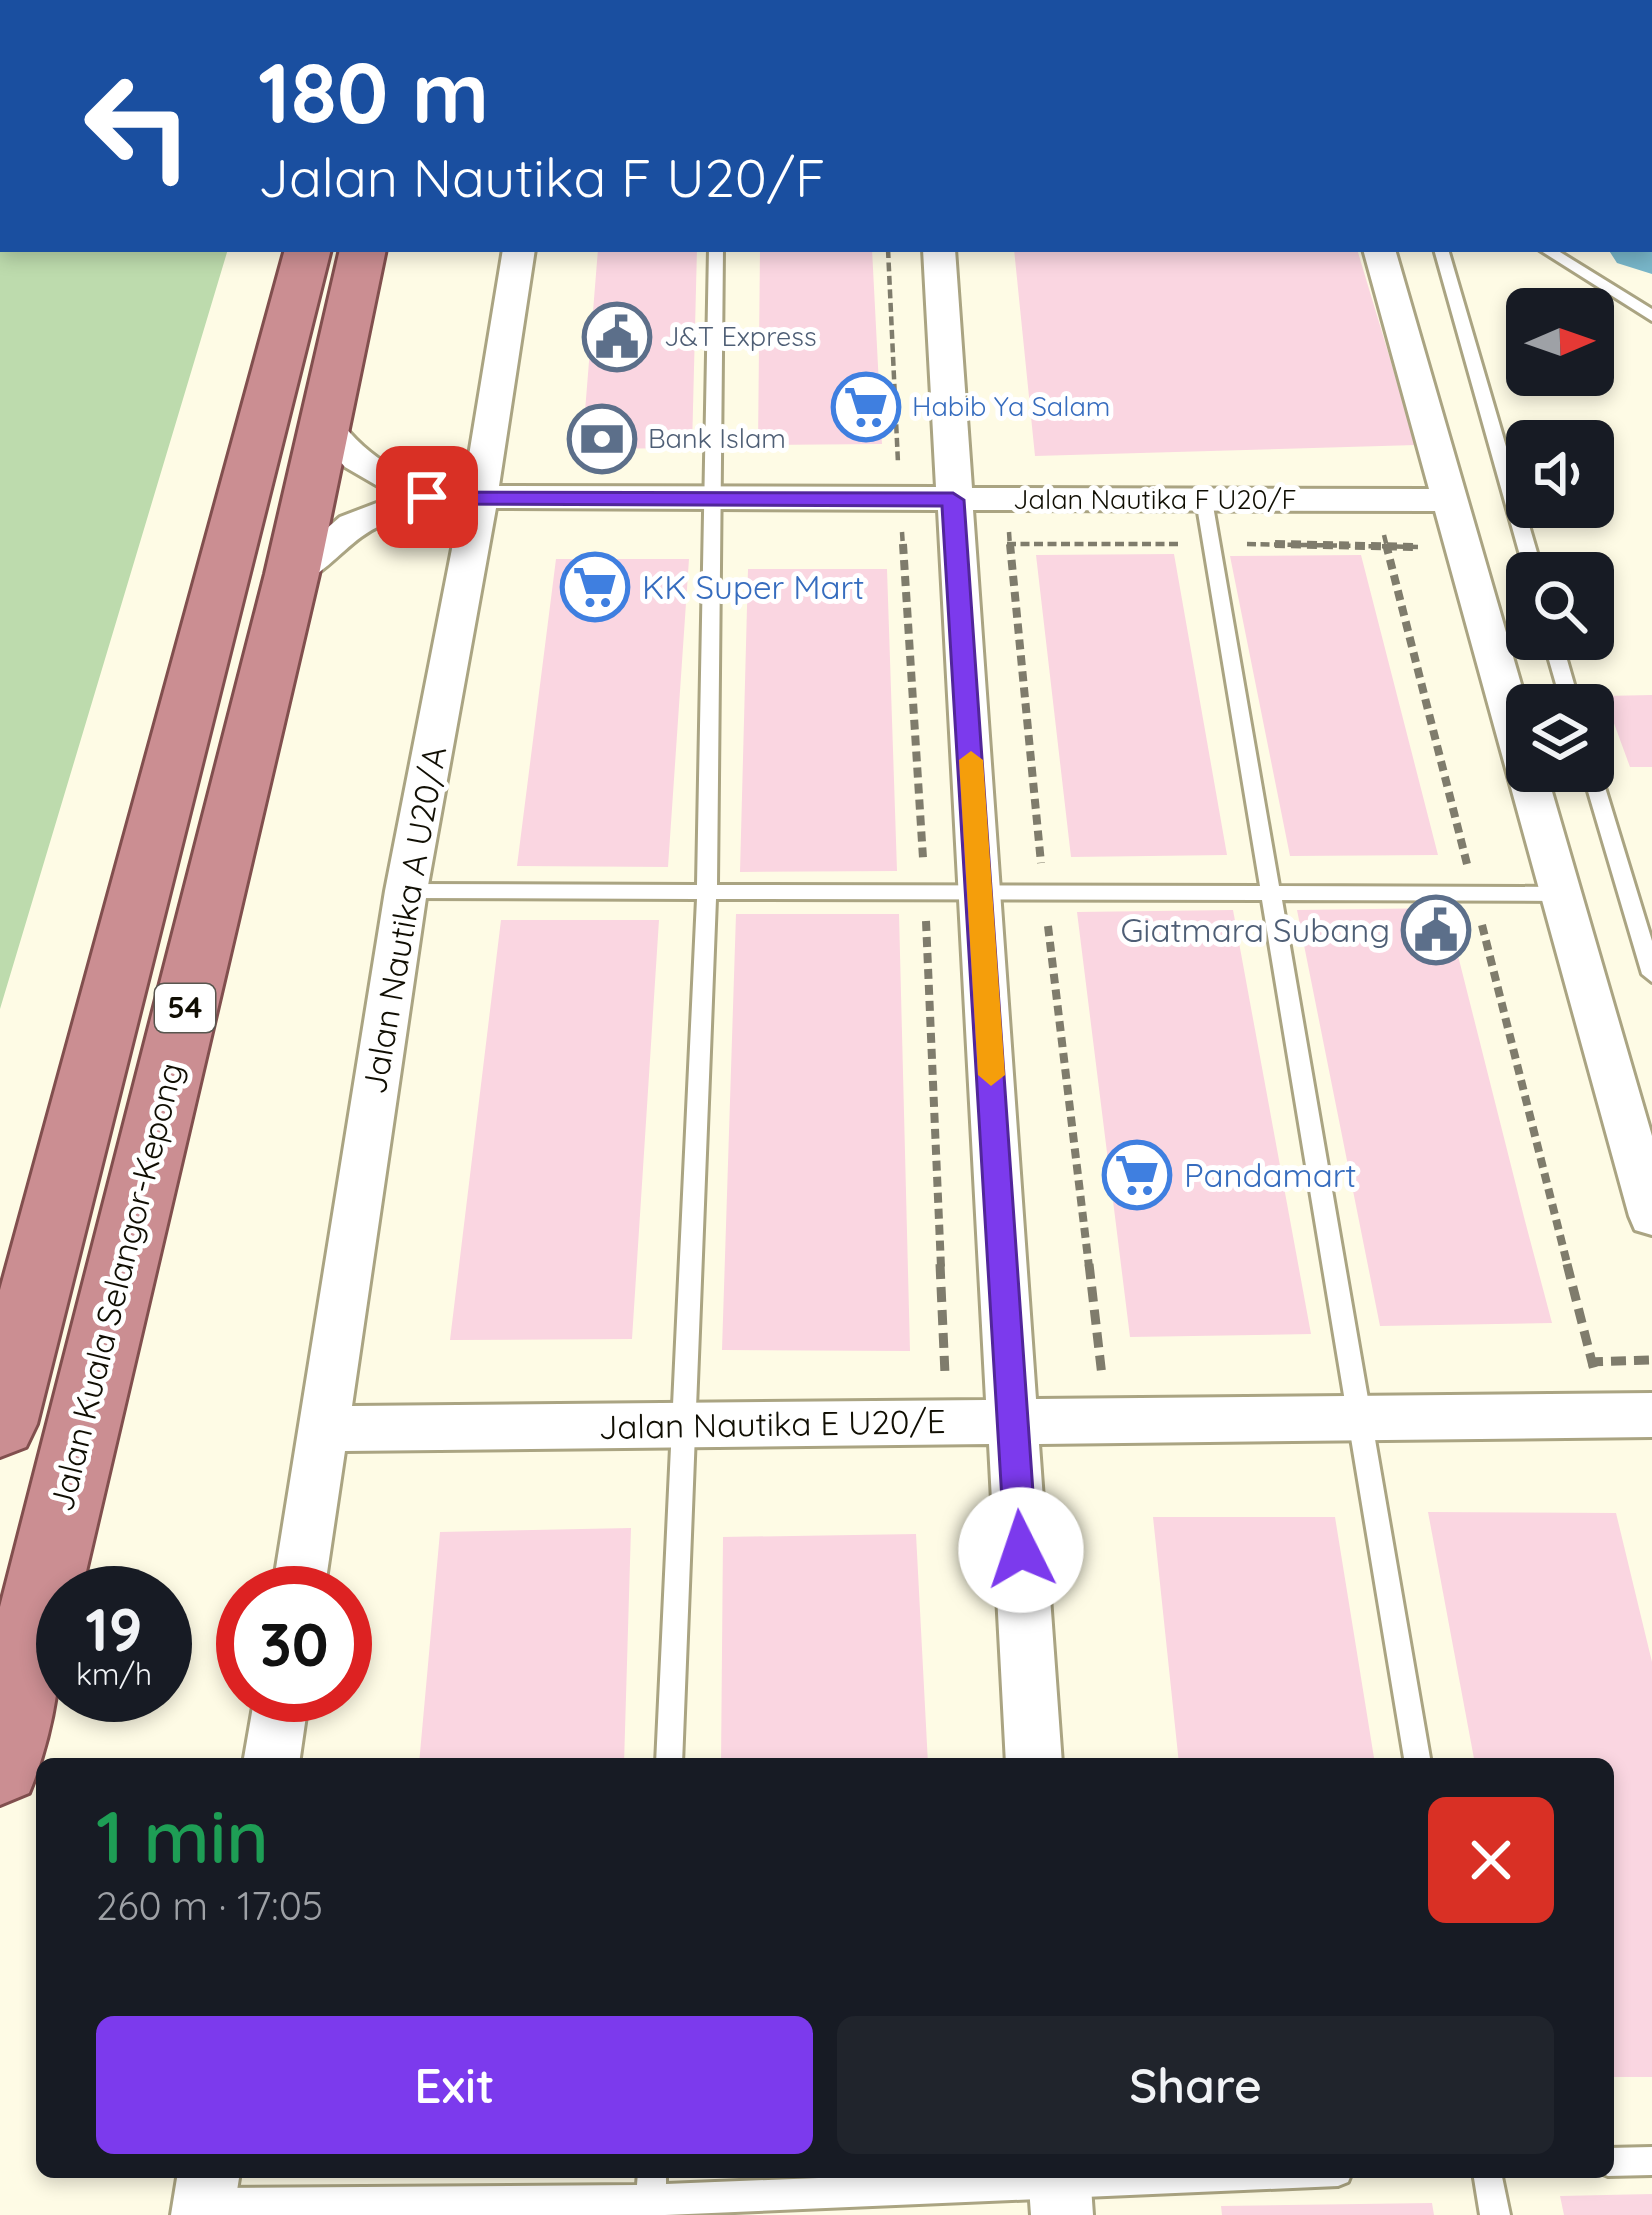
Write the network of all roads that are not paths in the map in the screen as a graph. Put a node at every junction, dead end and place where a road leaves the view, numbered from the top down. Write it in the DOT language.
graph roads {
  1 [pos="307,252"];
  2 [pos="362,252"];
  3 [pos="519,252"];
  4 [pos="716,252"];
  5 [pos="939,252"];
  6 [pos="1380,252"];
  7 [pos="1442,252"];
  8 [pos="1550,252"];
  9 [pos="1652,316"];
  10 [pos="325,424"];
  11 [pos="427,497"];
  12 [pos="480,497"];
  13 [pos="953,500"];
  14 [pos="1204,500"];
  15 [pos="1451,500"];
  16 [pos="712,501"];
  17 [pos="1528,552"];
  18 [pos="292,574"];
  19 [pos="1597,792"];
  20 [pos="406,890"];
  21 [pos="707,891"];
  22 [pos="980,892"];
  23 [pos="1270,892"];
  24 [pos="1561,894"];
  25 [pos="1652,974"];
  26 [pos="1652,1216"];
  27 [pos="1629,1415"];
  28 [pos="1360,1418"];
  29 [pos="1013,1422"];
  30 [pos="0,1424"];
  31 [pos="684,1425"];
  32 [pos="323,1429"];
  33 [pos="302,1566"];
  34 [pos="278,1722"];
  35 [pos="273,1758"];
  36 [pos="669,1758"];
  37 [pos="1034,1758"];
  38 [pos="1417,1758"];
  39 [pos="0,1765"];
  40 [pos="1652,2161"];
  41 [pos="1614,2162"];
  42 [pos="1245,2178"];
  43 [pos="1488,2178"];
  44 [pos="1060,2190"];
  45 [pos="651,2195"];
  46 [pos="205,2197"];
  47 [pos="1495,2215"];
  1 -- 30 [label="highway, 54"];
  2 -- 10 [label="highway, Jalan Kuala Selangor-Kepong / 54"];
  3 -- 12 [label="street, Jalan Nautika A U20/A"];
  4 -- 16 [label="lane"];
  5 -- 13 [label="street"];
  6 -- 15 [label="street"];
  7 -- 17 [label="lane"];
  8 -- 9 [label="lane"];
  10 -- 11 [label="street, Jalan Nautika F U20/F"];
  10 -- 18 [label="highway, Jalan Kuala Selangor-Kepong / 54"];
  11 -- 12 [label="street, Jalan Nautika F U20/F"];
  11 -- 18 [label="street, Jalan Nautika F U20/F"];
  12 -- 16 [label="street, Jalan Nautika F U20/F"];
  12 -- 20 [label="street, Jalan Nautika A U20/A"];
  13 -- 14 [label="street, Jalan Nautika F U20/F"];
  13 -- 16 [label="street, Jalan Nautika F U20/F"];
  13 -- 22 [label="street"];
  14 -- 15 [label="street, Jalan Nautika F U20/F"];
  14 -- 23 [label="lane"];
  15 -- 24 [label="street"];
  16 -- 21 [label="lane"];
  18 -- 39 [label="highway, Jalan Kuala Selangor-Kepong / 54"];
  19 -- 25 [label="lane"];
  20 -- 21 [label="lane"];
  20 -- 32 [label="street, Jalan Nautika A U20/A"];
  21 -- 22 [label="lane"];
  21 -- 31 [label="lane"];
  22 -- 23 [label="lane"];
  22 -- 29 [label="street"];
  23 -- 24 [label="lane"];
  23 -- 28 [label="lane"];
  24 -- 26 [label="street"];
  27 -- 28 [label="street, Jalan Nautika E U20/E"];
  28 -- 29 [label="street, Jalan Nautika E U20/E"];
  28 -- 38 [label="lane"];
  29 -- 31 [label="street, Jalan Nautika E U20/E"];
  29 -- 37 [label="street"];
  31 -- 32 [label="street, Jalan Nautika E U20/E"];
  31 -- 36 [label="lane"];
  32 -- 33 [label="street, Jalan Nautika A U20/A"];
  34 -- 35 [label="street"];
  40 -- 41 [label="lane"];
  42 -- 44 [label="lane"];
  43 -- 47 [label="lane"];
  44 -- 45 [label="lane"];
  45 -- 46 [label="lane"];
}
